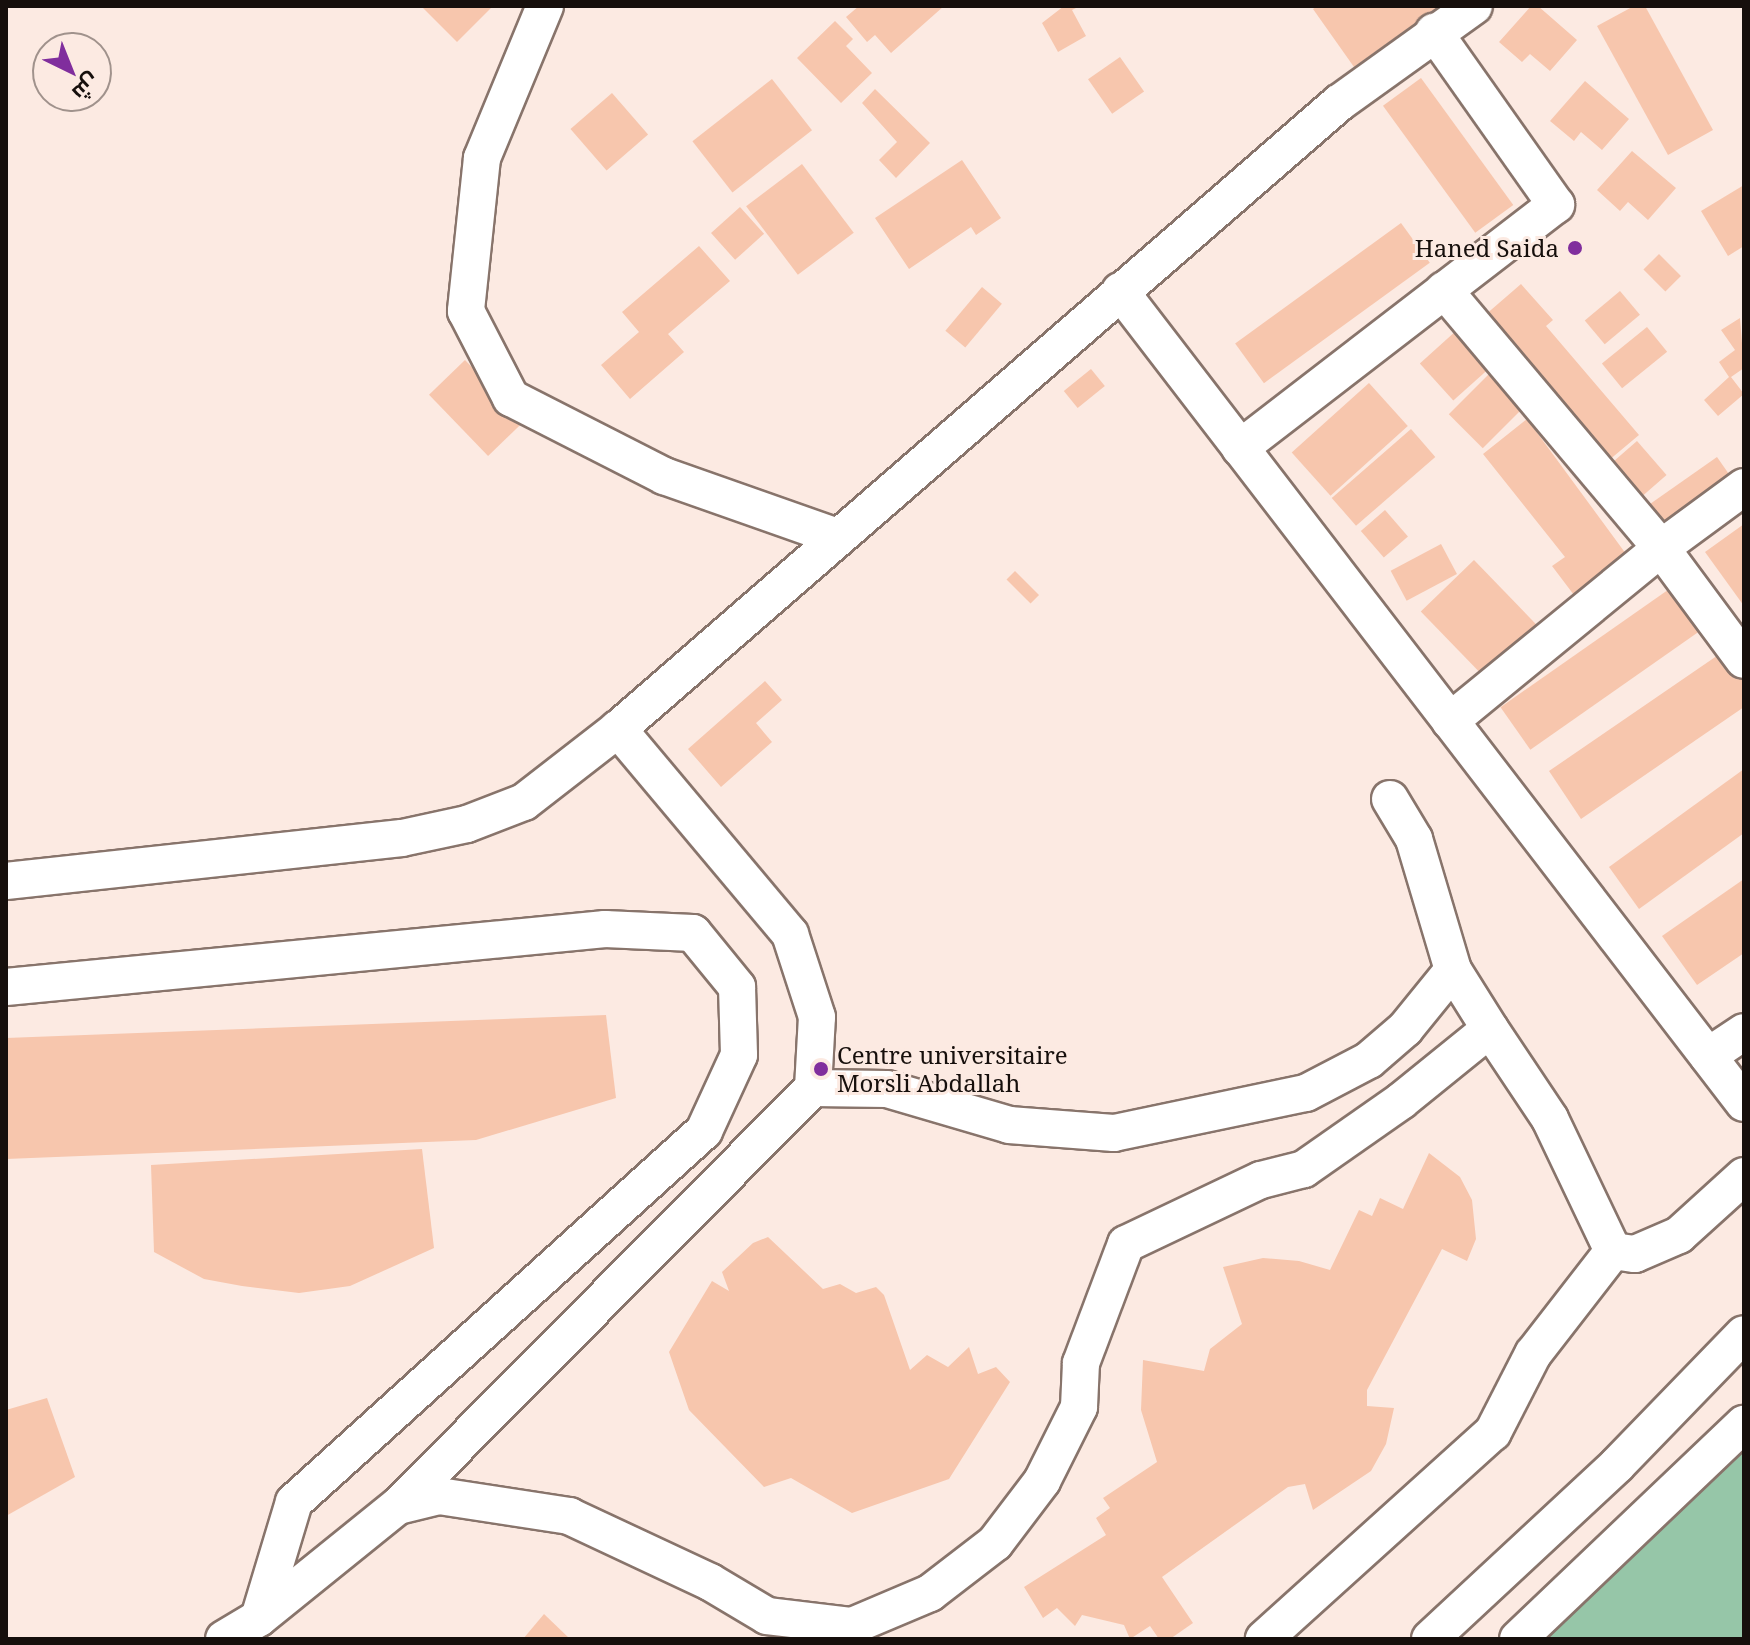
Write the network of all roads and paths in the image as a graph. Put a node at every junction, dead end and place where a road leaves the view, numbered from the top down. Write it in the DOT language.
graph roads {
  1 [pos="545,6"];
  2 [pos="1474,6"];
  3 [pos="1434,32"];
  4 [pos="1444,290"];
  5 [pos="1120,291"];
  6 [pos="1240,448"];
  7 [pos="1744,487"];
  8 [pos="837,537"];
  9 [pos="1661,548"];
  10 [pos="1744,660"];
  11 [pos="1450,721"];
  12 [pos="618,729"];
  13 [pos="1390,799"];
  14 [pos="6,881"];
  15 [pos="1453,970"];
  16 [pos="6,987"];
  17 [pos="1490,1029"];
  18 [pos="1744,1032"];
  19 [pos="1708,1056"];
  20 [pos="813,1088"];
  21 [pos="1744,1103"];
  22 [pos="1744,1176"];
  23 [pos="1613,1251"];
  24 [pos="1744,1334"];
  25 [pos="1744,1424"];
  26 [pos="398,1506"];
  27 [pos="259,1618"];
  28 [pos="224,1639"];
  29 [pos="1264,1639"];
  30 [pos="1430,1639"];
  31 [pos="1518,1639"];
  1 -- 8 [label="street"];
  2 -- 3 [label="street"];
  3 -- 4 [label="street"];
  3 -- 5 [label="street"];
  4 -- 6 [label="street"];
  4 -- 9 [label="street"];
  5 -- 6 [label="street"];
  5 -- 8 [label="street"];
  6 -- 11 [label="street"];
  7 -- 9 [label="street"];
  8 -- 12 [label="street"];
  9 -- 10 [label="street"];
  9 -- 11 [label="street"];
  11 -- 19 [label="street"];
  12 -- 14 [label="street"];
  12 -- 20 [label="street"];
  13 -- 15 [label="street"];
  15 -- 17 [label="street"];
  15 -- 20 [label="street"];
  16 -- 27 [label="street"];
  17 -- 23 [label="street"];
  17 -- 26 [label="street"];
  18 -- 19 [label="street"];
  19 -- 21 [label="street"];
  20 -- 26 [label="street"];
  22 -- 23 [label="street"];
  23 -- 29 [label="street"];
  24 -- 30 [label="street"];
  25 -- 31 [label="street"];
  26 -- 27 [label="street"];
  27 -- 28 [label="street"];
}
